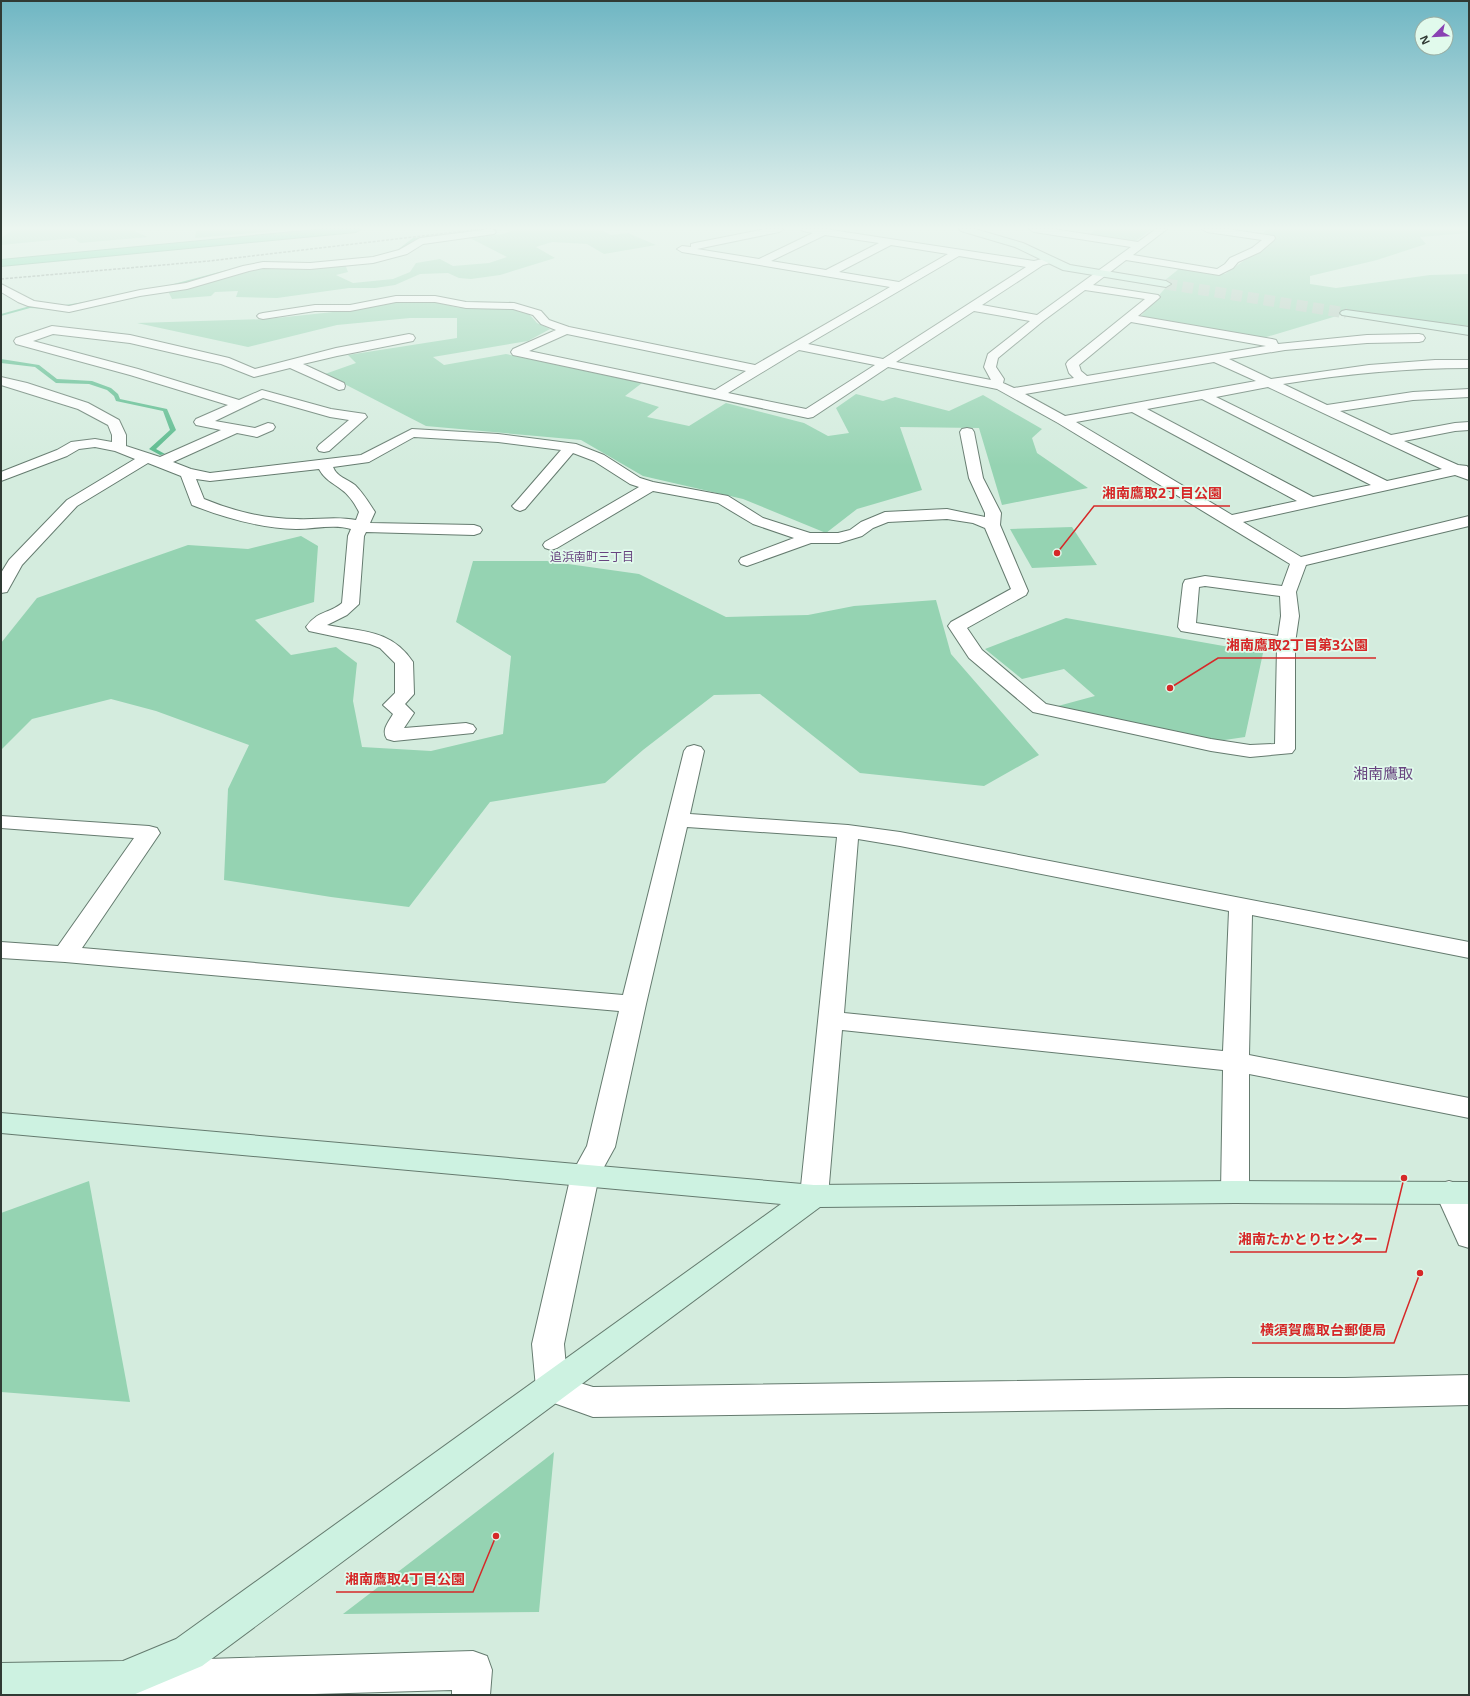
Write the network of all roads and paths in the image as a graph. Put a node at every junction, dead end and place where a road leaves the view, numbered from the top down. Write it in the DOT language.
graph roads {
  1 [pos="63,308"];
  2 [pos="73,308"];
  3 [pos="315,308"];
  4 [pos="521,308"];
  5 [pos="863,308"];
  6 [pos="970,308"];
  7 [pos="979,308"];
  8 [pos="1053,308"];
  9 [pos="1141,308"];
  10 [pos="69,309"];
  11 [pos="1346,313"];
  12 [pos="263,316"];
  13 [pos="1039,318"];
  14 [pos="1130,318"];
  15 [pos="1427,325"];
  16 [pos="52,330"];
  17 [pos="566,330"];
  18 [pos="1469,331"];
  19 [pos="409,338"];
  20 [pos="1419,338"];
  21 [pos="797,346"];
  22 [pos="1285,346"];
  23 [pos="186,352"];
  24 [pos="1216,358"];
  25 [pos="886,363"];
  26 [pos="292,364"];
  27 [pos="1451,364"];
  28 [pos="1469,364"];
  29 [pos="757,369"];
  30 [pos="134,372"];
  31 [pos="1084,380"];
  32 [pos="1,381"];
  33 [pos="1268,382"];
  34 [pos="995,385"];
  35 [pos="339,386"];
  36 [pos="1014,392"];
  37 [pos="1469,393"];
  38 [pos="718,394"];
  39 [pos="1203,395"];
  40 [pos="240,404"];
  41 [pos="1134,408"];
  42 [pos="1326,409"];
  43 [pos="1063,420"];
  44 [pos="268,426"];
  45 [pos="1469,426"];
  46 [pos="235,429"];
  47 [pos="967,432"];
  48 [pos="1390,439"];
  49 [pos="571,447"];
  50 [pos="119,448"];
  51 [pos="324,456"];
  52 [pos="155,460"];
  53 [pos="1465,471"];
  54 [pos="187,473"];
  55 [pos="1,477"];
  56 [pos="651,486"];
  57 [pos="1384,486"];
  58 [pos="1311,502"];
  59 [pos="520,506"];
  60 [pos="1231,520"];
  61 [pos="1469,521"];
  62 [pos="992,525"];
  63 [pos="361,527"];
  64 [pos="474,530"];
  65 [pos="809,538"];
  66 [pos="551,545"];
  67 [pos="746,561"];
  68 [pos="1299,562"];
  69 [pos="1,588"];
  70 [pos="1288,592"];
  71 [pos="1286,643"];
  72 [pos="466,729"];
  73 [pos="694,751"];
  74 [pos="678,820"];
  75 [pos="1,822"];
  76 [pos="848,831"];
  77 [pos="1240,906"];
  78 [pos="1,950"];
  79 [pos="1469,950"];
  80 [pos="65,954"];
  81 [pos="633,1004"];
  82 [pos="830,1020"];
  83 [pos="1236,1062"];
  84 [pos="1469,1108"];
  85 [pos="1,1123"];
  86 [pos="585,1175"];
  87 [pos="1235,1192"];
  88 [pos="1459,1192"];
  89 [pos="814,1196"];
  90 [pos="1469,1236"];
  91 [pos="552,1388"];
  92 [pos="1469,1390"];
  93 [pos="123,1680"];
  94 [pos="1,1682"];
  95 [pos="471,1695"];
  1 -- 10 [label="street"];
  2 -- 10 [label="street"];
  3 -- 12 [label="street"];
  4 -- 17 [label="street"];
  5 -- 21 [label="street"];
  6 -- 25 [label="street"];
  7 -- 13 [label="street"];
  8 -- 13 [label="street"];
  9 -- 14 [label="street"];
  10 -- 16 [label="street"];
  11 -- 15 [label="street"];
  13 -- 34 [label="street"];
  14 -- 22 [label="street"];
  14 -- 31 [label="street"];
  15 -- 18 [label="street"];
  15 -- 20 [label="street"];
  16 -- 23 [label="street"];
  16 -- 30 [label="street"];
  17 -- 29 [label="street"];
  17 -- 38 [label="street"];
  19 -- 26 [label="street"];
  20 -- 22 [label="street"];
  20 -- 27 [label="street"];
  21 -- 25 [label="street"];
  21 -- 29 [label="street"];
  22 -- 24 [label="street"];
  23 -- 26 [label="street"];
  23 -- 30 [label="street"];
  24 -- 31 [label="street"];
  24 -- 33 [label="street"];
  25 -- 34 [label="street"];
  25 -- 38 [label="street"];
  26 -- 35 [label="street"];
  27 -- 28 [label="street"];
  27 -- 33 [label="street"];
  29 -- 38 [label="street"];
  30 -- 40 [label="street"];
  31 -- 36 [label="street"];
  32 -- 50 [label="street"];
  33 -- 39 [label="street"];
  33 -- 42 [label="street"];
  34 -- 36 [label="street"];
  36 -- 43 [label="street"];
  37 -- 42 [label="street"];
  39 -- 41 [label="street"];
  39 -- 57 [label="street"];
  40 -- 46 [label="street"];
  40 -- 51 [label="street"];
  41 -- 43 [label="street"];
  41 -- 58 [label="street"];
  42 -- 48 [label="street"];
  43 -- 60 [label="street"];
  44 -- 46 [label="street"];
  45 -- 48 [label="street"];
  46 -- 52 [label="street"];
  47 -- 62 [label="street"];
  48 -- 53 [label="street"];
  49 -- 51 [label="street"];
  49 -- 56 [label="street"];
  49 -- 59 [label="street"];
  50 -- 52 [label="street"];
  50 -- 55 [label="street"];
  51 -- 54 [label="street"];
  51 -- 63 [label="street"];
  52 -- 54 [label="street"];
  52 -- 69 [label="street"];
  53 -- 57 [label="street"];
  54 -- 63 [label="street"];
  56 -- 65 [label="street"];
  56 -- 66 [label="street"];
  57 -- 58 [label="street"];
  58 -- 60 [label="street"];
  60 -- 68 [label="street"];
  61 -- 68 [label="street"];
  62 -- 65 [label="street"];
  62 -- 71 [label="street"];
  63 -- 64 [label="street"];
  63 -- 72 [label="street"];
  65 -- 67 [label="street"];
  68 -- 70 [label="street"];
  70 -- 71 [label="street"];
  70 -- 71 [label="street"];
  73 -- 74 [label="street"];
  74 -- 76 [label="street"];
  74 -- 81 [label="street"];
  75 -- 80 [label="street"];
  76 -- 77 [label="street"];
  76 -- 82 [label="street"];
  77 -- 79 [label="street"];
  77 -- 83 [label="street"];
  78 -- 80 [label="street"];
  80 -- 81 [label="street"];
  81 -- 86 [label="street"];
  82 -- 83 [label="street"];
  82 -- 89 [label="street"];
  83 -- 84 [label="street"];
  83 -- 87 [label="street"];
  85 -- 86 [label="street"];
  86 -- 89 [label="street"];
  86 -- 91 [label="street"];
  87 -- 88 [label="street"];
  87 -- 89 [label="street"];
  88 -- 90 [label="street"];
  89 -- 91 [label="street"];
  91 -- 92 [label="street"];
  91 -- 93 [label="street"];
  93 -- 94 [label="street"];
  93 -- 95 [label="street"];
}
